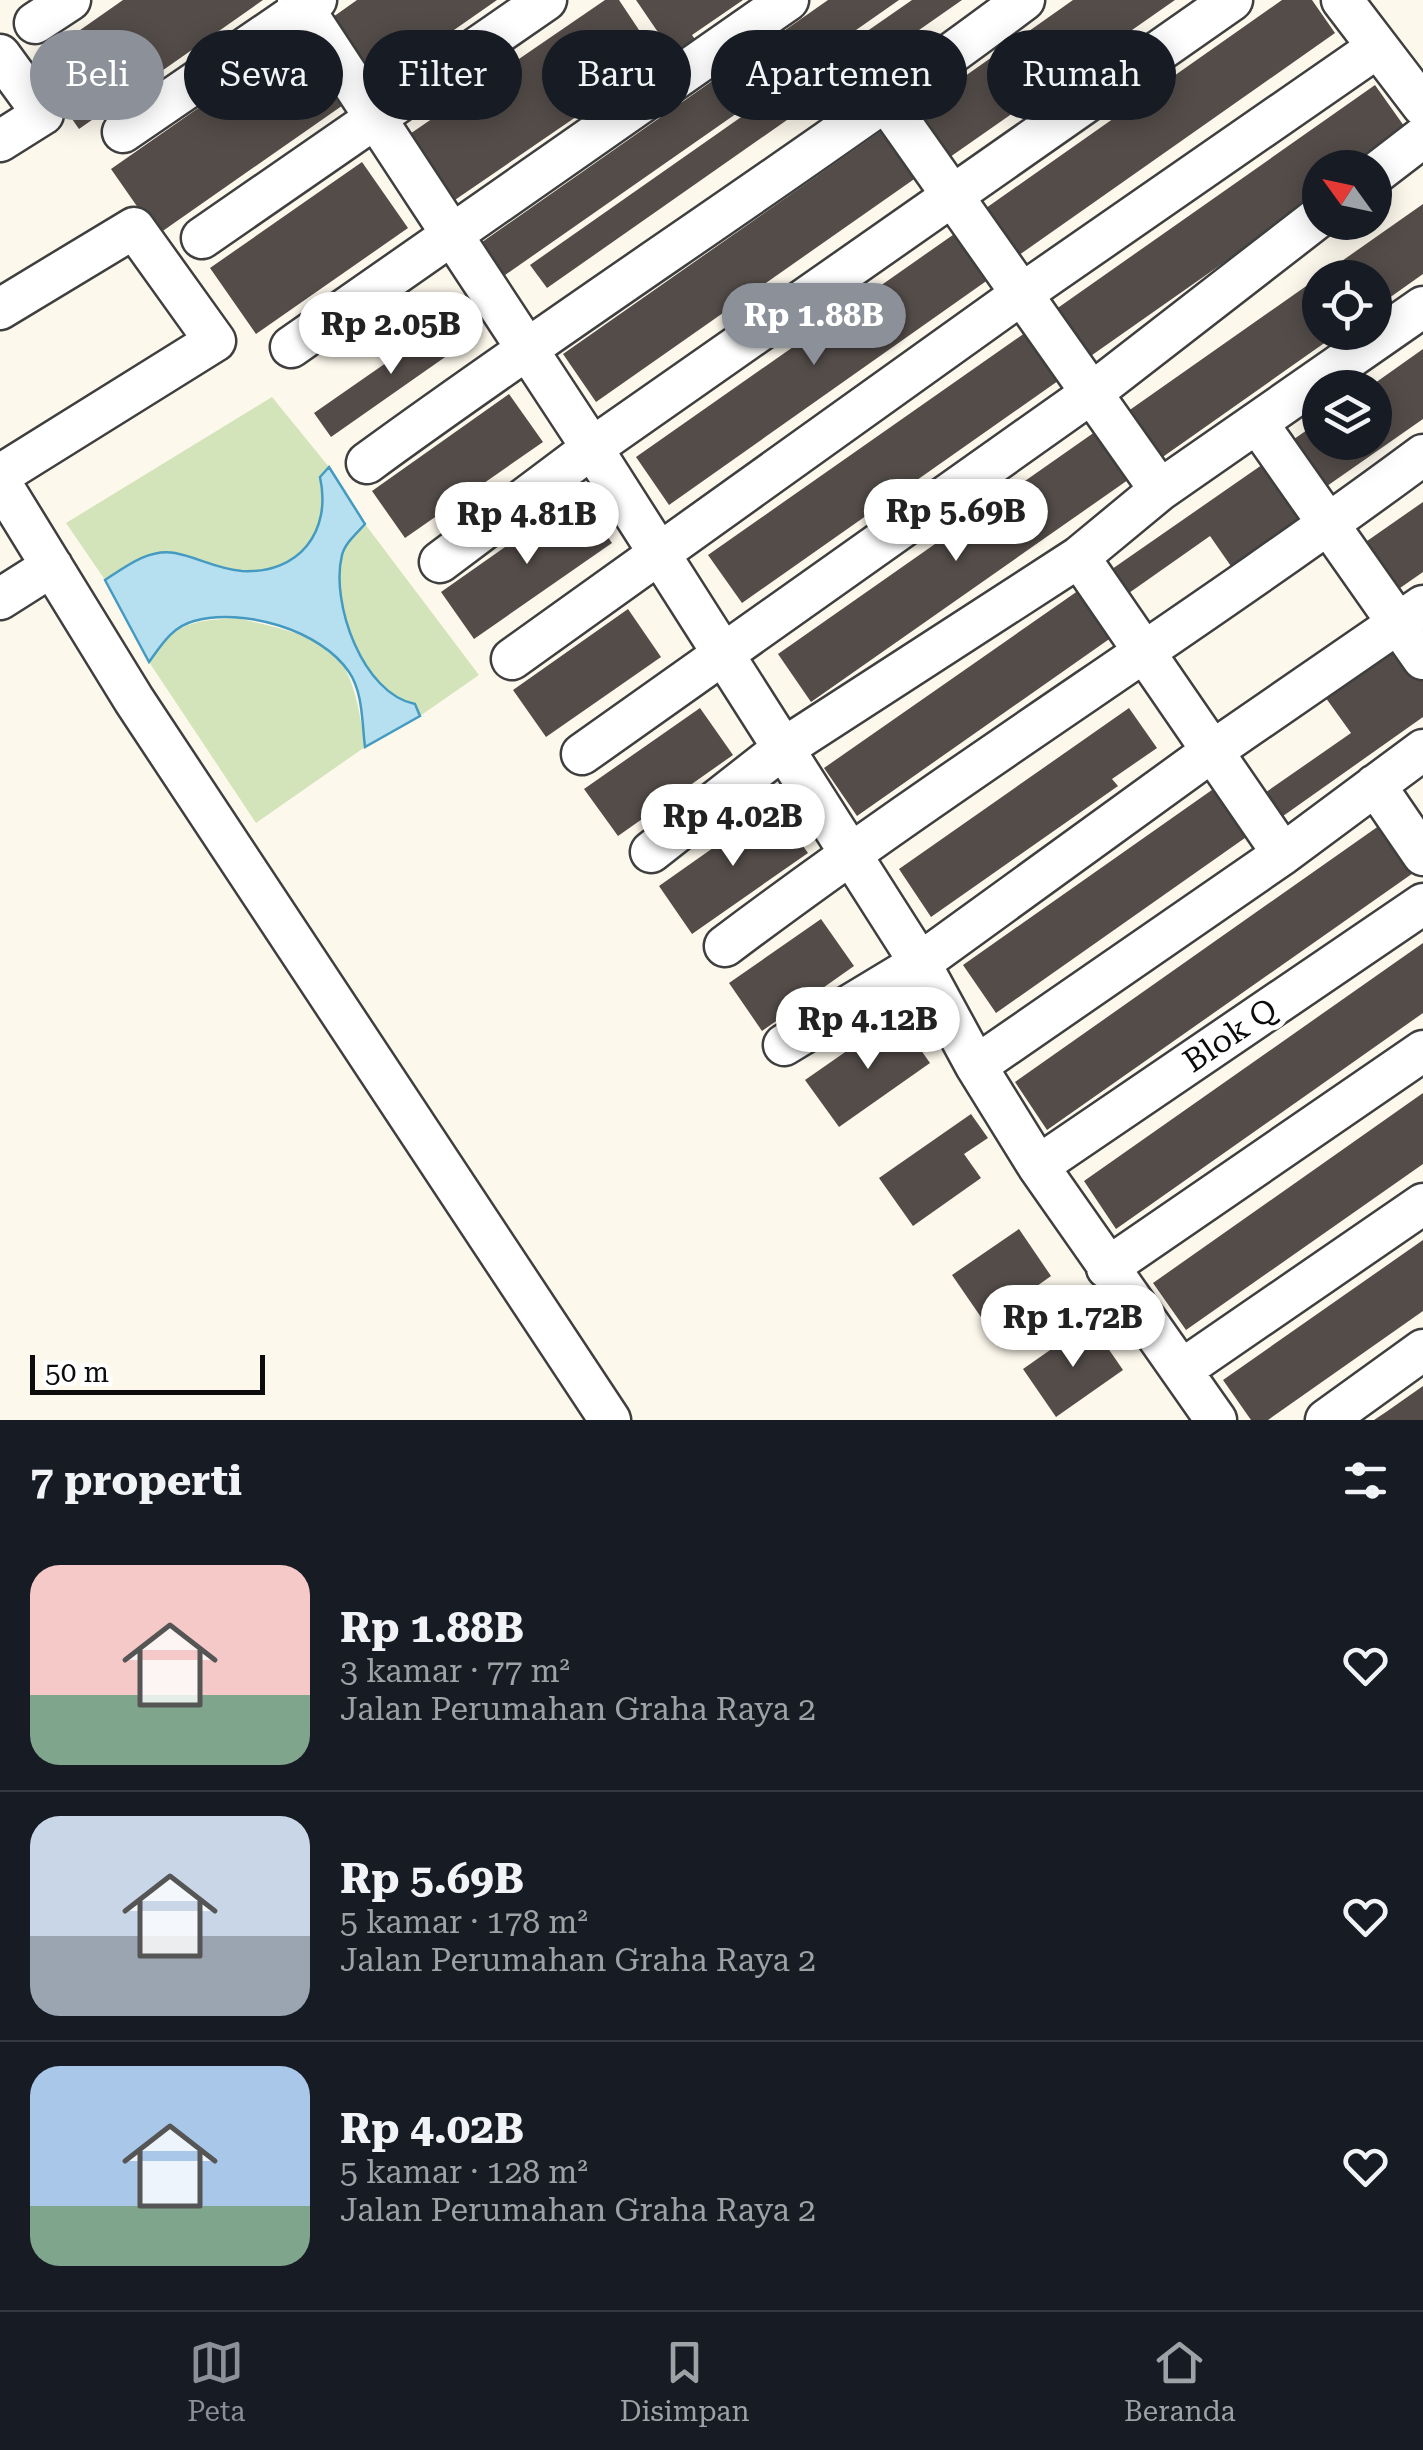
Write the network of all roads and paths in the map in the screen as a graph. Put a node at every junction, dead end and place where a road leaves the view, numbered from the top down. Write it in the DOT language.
graph roads {
  1 [pos="70,0"];
  2 [pos="546,0"];
  3 [pos="788,0"];
  4 [pos="1024,0"];
  5 [pos="1232,0"];
  6 [pos="1342,0"];
  7 [pos="306,3"];
  8 [pos="36,24"];
  9 [pos="503,30"];
  10 [pos="967,43"];
  11 [pos="1378,47"];
  12 [pos="0,55"];
  13 [pos="363,97"];
  14 [pos="1423,106"];
  15 [pos="375,120"];
  16 [pos="377,120"];
  17 [pos="862,120"];
  18 [pos="899,120"];
  19 [pos="122,132"];
  20 [pos="1423,137"];
  21 [pos="0,141"];
  22 [pos="1392,161"];
  23 [pos="953,198"];
  24 [pos="1302,230"];
  25 [pos="450,236"];
  26 [pos="202,238"];
  27 [pos="1024,293"];
  28 [pos="1423,307"];
  29 [pos="0,309"];
  30 [pos="291,346"];
  31 [pos="525,347"];
  32 [pos="1093,392"];
  33 [pos="1258,424"];
  34 [pos="592,448"];
  35 [pos="1423,455"];
  36 [pos="366,463"];
  37 [pos="0,474"];
  38 [pos="0,482"];
  39 [pos="1160,490"];
  40 [pos="1330,524"];
  41 [pos="658,552"];
  42 [pos="1079,557"];
  43 [pos="440,562"];
  44 [pos="52,566"];
  45 [pos="0,599"];
  46 [pos="1410,615"];
  47 [pos="1144,653"];
  48 [pos="721,654"];
  49 [pos="512,658"];
  50 [pos="1423,659"];
  51 [pos="782,750"];
  52 [pos="1423,750"];
  53 [pos="1211,752"];
  54 [pos="582,754"];
  55 [pos="1376,785"];
  56 [pos="651,852"];
  57 [pos="848,853"];
  58 [pos="1283,854"];
  59 [pos="1423,855"];
  60 [pos="1423,904"];
  61 [pos="724,946"];
  62 [pos="920,962"];
  63 [pos="784,1045"];
  64 [pos="1423,1051"];
  65 [pos="976,1066"];
  66 [pos="1038,1166"];
  67 [pos="1423,1204"];
  68 [pos="1107,1268"];
  69 [pos="1423,1350"];
  70 [pos="1183,1368"];
  71 [pos="610,1420"];
  72 [pos="1216,1420"];
  73 [pos="1326,1420"];
  1 -- 8 [label="street"];
  2 -- 9 [label="street"];
  3 -- 25 [label="street"];
  4 -- 10 [label="street"];
  5 -- 23 [label="street"];
  6 -- 11 [label="street"];
  7 -- 13 [label="street"];
  7 -- 19 [label="street"];
  11 -- 14 [label="street"];
  11 -- 27 [label="street"];
  12 -- 21 [label="street"];
  15 -- 26 [label="street"];
  16 -- 25 [label="street"];
  17 -- 31 [label="street"];
  18 -- 23 [label="street"];
  20 -- 22 [label="street"];
  23 -- 27 [label="street"];
  23 -- 34 [label="street"];
  24 -- 32 [label="street"];
  25 -- 30 [label="street"];
  25 -- 31 [label="street"];
  27 -- 32 [label="street"];
  27 -- 41 [label="street"];
  28 -- 33 [label="street"];
  29 -- 37 [label="street"];
  31 -- 34 [label="street"];
  31 -- 36 [label="street"];
  32 -- 39 [label="street"];
  32 -- 48 [label="street"];
  33 -- 39 [label="street"];
  33 -- 40 [label="street"];
  34 -- 41 [label="street"];
  34 -- 43 [label="street"];
  35 -- 40 [label="street"];
  38 -- 44 [label="street"];
  39 -- 42 [label="street"];
  40 -- 46 [label="street"];
  40 -- 47 [label="street"];
  41 -- 48 [label="street"];
  41 -- 49 [label="street"];
  42 -- 47 [label="street"];
  42 -- 51 [label="street"];
  44 -- 45 [label="street"];
  44 -- 71 [label="street"];
  46 -- 50 [label="street"];
  46 -- 53 [label="street"];
  47 -- 53 [label="street"];
  47 -- 57 [label="street"];
  48 -- 51 [label="street"];
  48 -- 54 [label="street"];
  51 -- 56 [label="street"];
  51 -- 57 [label="street"];
  52 -- 55 [label="street"];
  53 -- 58 [label="street"];
  53 -- 62 [label="street"];
  55 -- 58 [label="street"];
  55 -- 59 [label="street"];
  57 -- 61 [label="street"];
  57 -- 62 [label="street"];
  58 -- 65 [label="street"];
  60 -- 66 [label="street, Blok Q"];
  62 -- 63 [label="street"];
  62 -- 65 [label="street"];
  64 -- 68 [label="street"];
  65 -- 66 [label="street"];
  66 -- 68 [label="street"];
  67 -- 70 [label="street"];
  68 -- 70 [label="street"];
  69 -- 73 [label="street"];
  70 -- 72 [label="street"];
}
